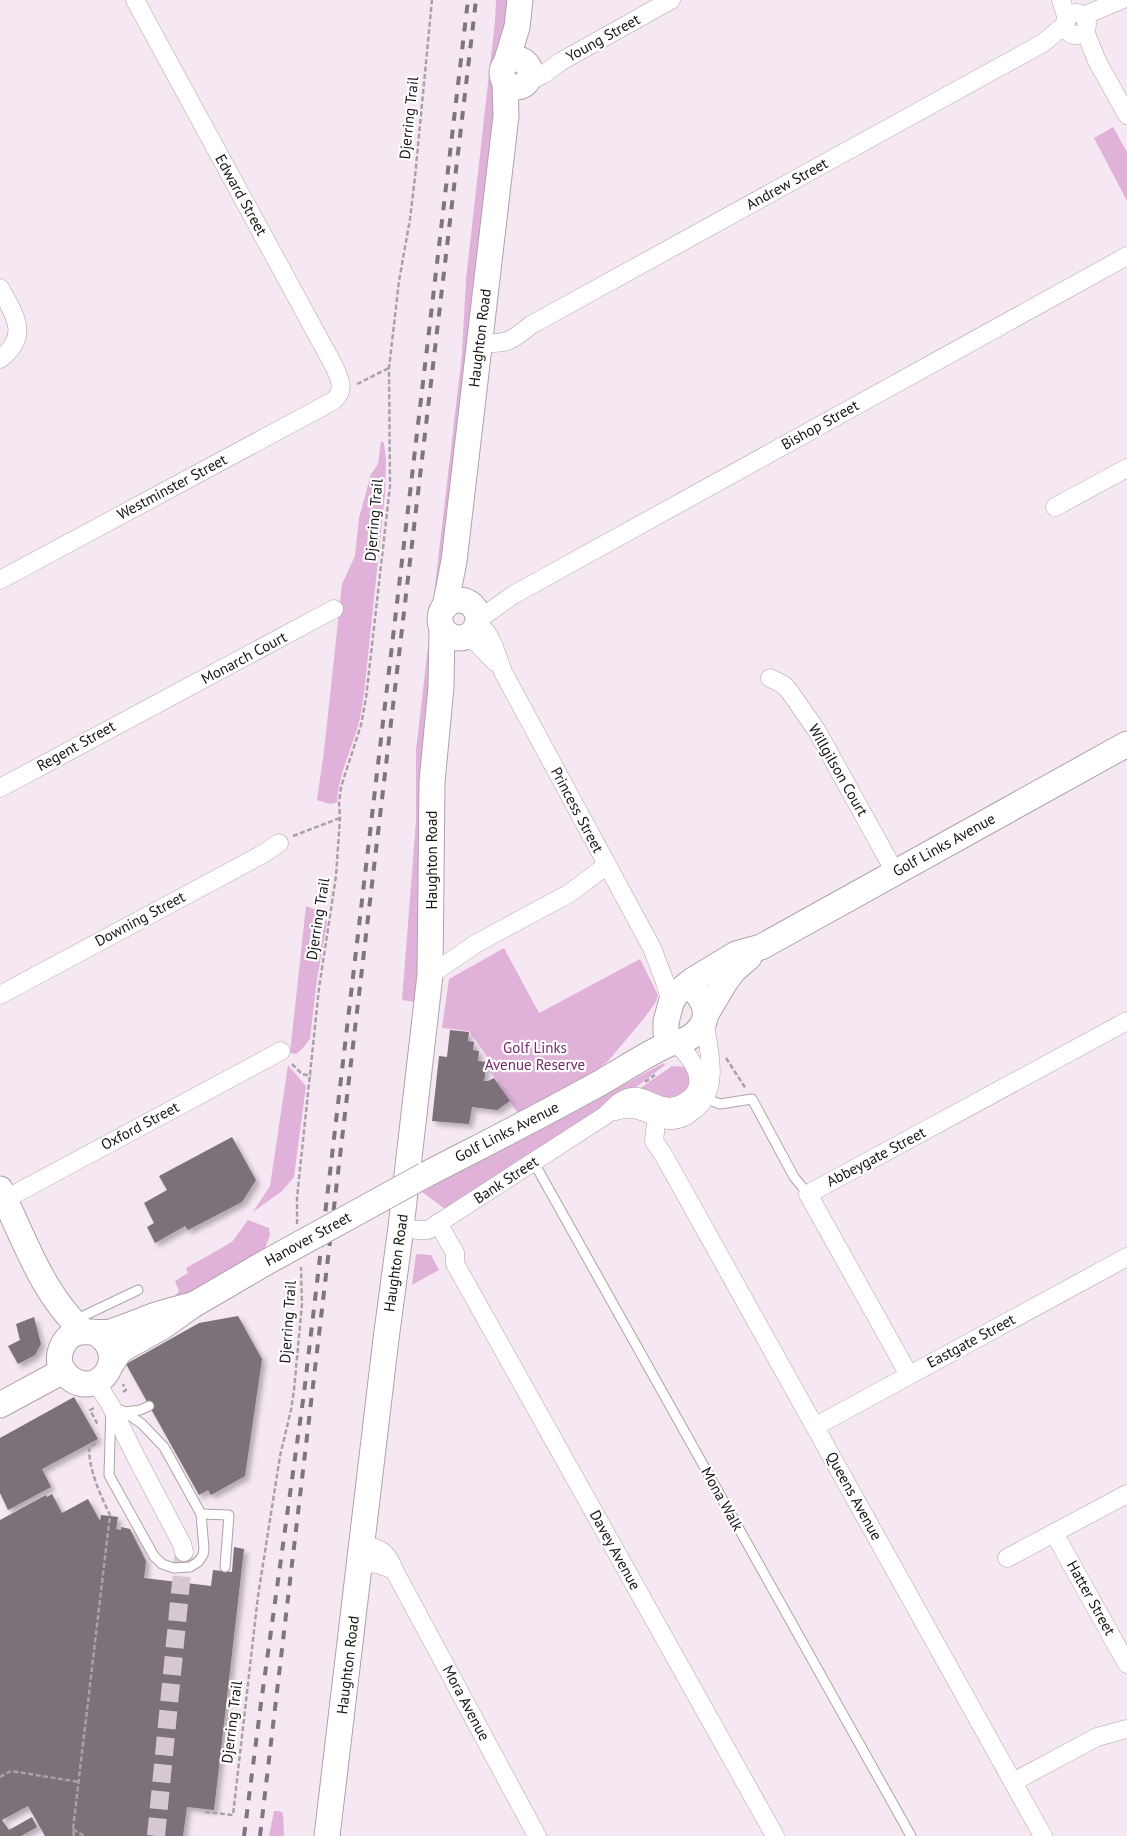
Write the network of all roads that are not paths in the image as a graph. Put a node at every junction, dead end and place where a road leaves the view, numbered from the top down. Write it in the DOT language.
graph roads {
  1 [pos="135,0"];
  2 [pos="520,0"];
  3 [pos="671,0"];
  4 [pos="1061,0"];
  5 [pos="1116,2"];
  6 [pos="1075,22"];
  7 [pos="518,74"];
  8 [pos="1127,115"];
  9 [pos="1127,256"];
  10 [pos="0,288"];
  11 [pos="480,338"];
  12 [pos="0,359"];
  13 [pos="341,389"];
  14 [pos="1127,468"];
  15 [pos="1055,507"];
  16 [pos="0,580"];
  17 [pos="334,609"];
  18 [pos="463,620"];
  19 [pos="770,678"];
  20 [pos="154,706"];
  21 [pos="1127,744"];
  22 [pos="0,788"];
  23 [pos="279,843"];
  24 [pos="610,871"];
  25 [pos="895,872"];
  26 [pos="760,947"];
  27 [pos="431,965"];
  28 [pos="0,995"];
  29 [pos="676,1014"];
  30 [pos="705,1017"];
  31 [pos="1127,1021"];
  32 [pos="281,1051"];
  33 [pos="700,1096"];
  34 [pos="666,1113"];
  35 [pos="533,1162"];
  36 [pos="425,1175"];
  37 [pos="808,1194"];
  38 [pos="2,1197"];
  39 [pos="433,1226"];
  40 [pos="401,1227"];
  41 [pos="1127,1257"];
  42 [pos="138,1290"];
  43 [pos="50,1294"];
  44 [pos="193,1304"];
  45 [pos="84,1329"];
  46 [pos="62,1346"];
  47 [pos="63,1371"];
  48 [pos="103,1374"];
  49 [pos="909,1375"];
  50 [pos="0,1405"];
  51 [pos="149,1406"];
  52 [pos="118,1409"];
  53 [pos="816,1426"];
  54 [pos="1127,1494"];
  55 [pos="202,1514"];
  56 [pos="1054,1533"];
  57 [pos="184,1552"];
  58 [pos="361,1554"];
  59 [pos="1008,1558"];
  60 [pos="225,1567"];
  61 [pos="1127,1664"];
  62 [pos="1127,1729"];
  63 [pos="1013,1782"];
  64 [pos="327,1836"];
  65 [pos="538,1836"];
  66 [pos="774,1836"];
  67 [pos="911,1836"];
  68 [pos="1043,1836"];
  1 -- 13 [label="street, Edward Street"];
  2 -- 7 [label="street"];
  3 -- 7 [label="street, Young Street"];
  4 -- 6 [label="street"];
  5 -- 6 [label="street, Andrew Street"];
  6 -- 8 [label="street"];
  6 -- 11 [label="street, Andrew Street"];
  7 -- 11 [label="street, Haughton Road"];
  9 -- 18 [label="street, Bishop Street"];
  10 -- 12 [label="street"];
  11 -- 18 [label="street, Haughton Road"];
  13 -- 16 [label="street, Westminster Street"];
  14 -- 15 [label="street"];
  17 -- 20 [label="street, Monarch Court"];
  18 -- 24 [label="street, Princess Street"];
  18 -- 27 [label="street, Haughton Road"];
  19 -- 25 [label="street, Willgilson Court"];
  20 -- 22 [label="street, Regent Street"];
  21 -- 25 [label="street, Golf Links Avenue"];
  23 -- 28 [label="street, Downing Street"];
  24 -- 27 [label="street"];
  24 -- 29 [label="street, Princess Street"];
  25 -- 26 [label="street, Golf Links Avenue"];
  26 -- 29 [label="street, Golf Links Avenue"];
  26 -- 30 [label="street, Golf Links Avenue"];
  27 -- 40 [label="street, Haughton Road"];
  29 -- 30 [label="street, Golf Links Avenue"];
  29 -- 30 [label="street"];
  29 -- 33 [label="street"];
  29 -- 36 [label="street, Golf Links Avenue"];
  30 -- 33 [label="street"];
  31 -- 37 [label="street, Abbeygate Street"];
  32 -- 38 [label="street, Oxford Street"];
  33 -- 34 [label="street"];
  33 -- 37 [label="lane"];
  34 -- 35 [label="street, Bank Street"];
  34 -- 53 [label="street, Queens Avenue"];
  35 -- 39 [label="street, Bank Street"];
  35 -- 67 [label="lane, Mona Walk"];
  36 -- 44 [label="street, Hanover Street, bridge"];
  37 -- 49 [label="street"];
  38 -- 43 [label="street"];
  39 -- 40 [label="street"];
  39 -- 66 [label="street, Davey Avenue"];
  40 -- 58 [label="street, Haughton Road"];
  41 -- 49 [label="street, Eastgate Street"];
  42 -- 45 [label="lane"];
  43 -- 45 [label="street"];
  43 -- 46 [label="street"];
  44 -- 45 [label="street, Hanover Street"];
  44 -- 48 [label="street, Hanover Street"];
  45 -- 46 [label="street"];
  45 -- 48 [label="street"];
  46 -- 47 [label="street"];
  47 -- 48 [label="street"];
  47 -- 50 [label="street"];
  48 -- 52 [label="street"];
  49 -- 53 [label="street, Eastgate Street"];
  51 -- 52 [label="lane"];
  52 -- 55 [label="lane"];
  52 -- 55 [label="lane"];
  52 -- 57 [label="street"];
  53 -- 63 [label="street, Queens Avenue"];
  54 -- 56 [label="street"];
  55 -- 60 [label="lane"];
  56 -- 59 [label="street"];
  56 -- 61 [label="street, Hatter Street"];
  58 -- 64 [label="street, Haughton Road"];
  58 -- 65 [label="street, Mora Avenue"];
  62 -- 63 [label="street"];
  63 -- 68 [label="street, Queens Avenue"];
}
